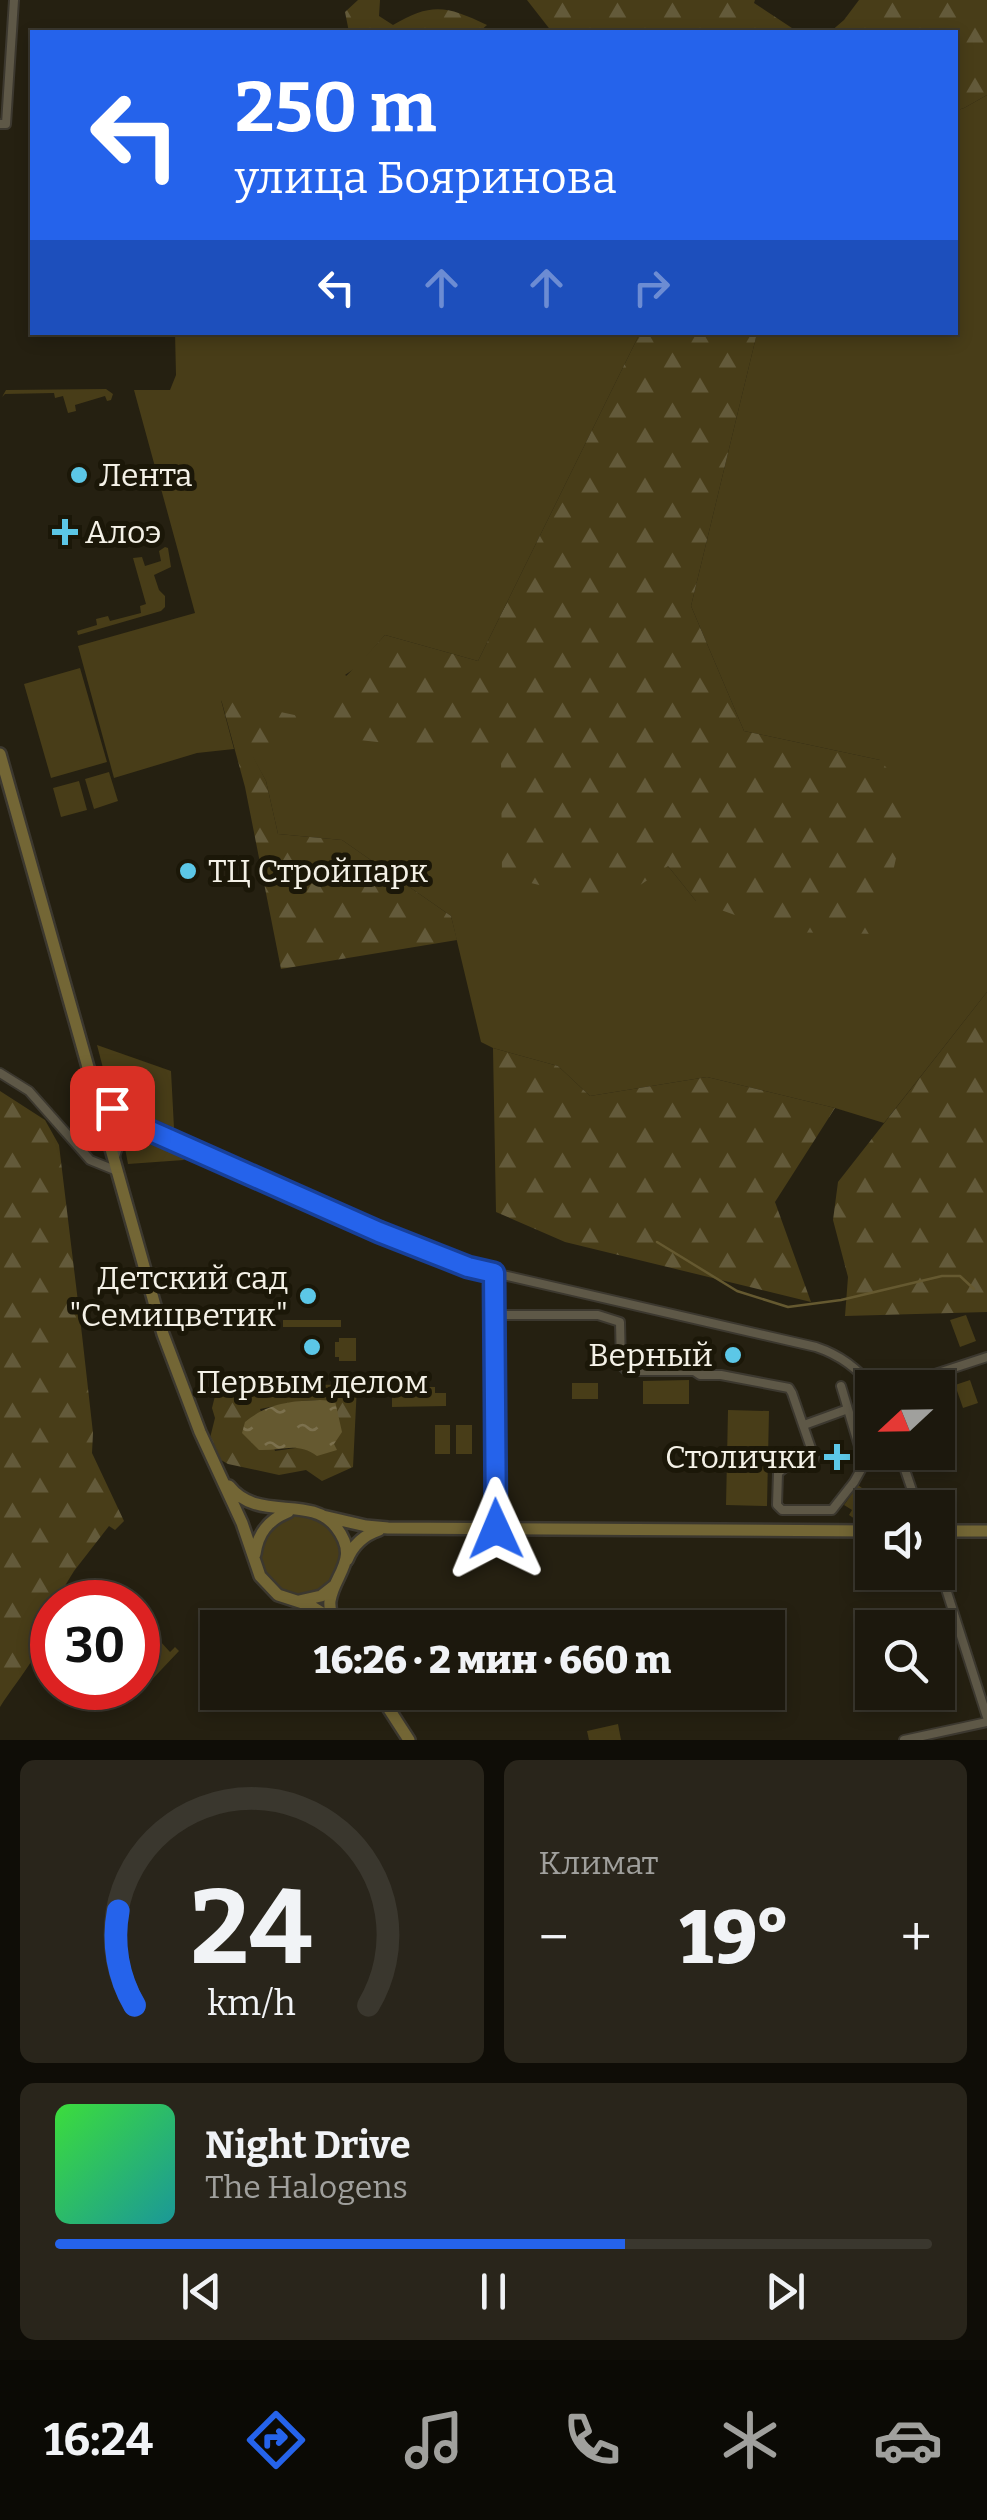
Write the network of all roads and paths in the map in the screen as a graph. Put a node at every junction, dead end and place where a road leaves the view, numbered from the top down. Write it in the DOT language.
graph roads {
  1 [pos="14,0"];
  2 [pos="0,124"];
  3 [pos="0,754"];
  4 [pos="0,1073"];
  5 [pos="93,1089"];
  6 [pos="129,1120"];
  7 [pos="144,1128"];
  8 [pos="105,1129"];
  9 [pos="115,1165"];
  10 [pos="494,1273"];
  11 [pos="495,1315"];
  12 [pos="987,1357"];
  13 [pos="856,1370"];
  14 [pos="947,1370"];
  15 [pos="841,1386"];
  16 [pos="848,1408"];
  17 [pos="804,1424"];
  18 [pos="218,1469"];
  19 [pos="297,1510"];
  20 [pos="323,1516"];
  21 [pos="388,1528"];
  22 [pos="496,1529"];
  23 [pos="855,1531"];
  24 [pos="955,1531"];
  25 [pos="987,1532"];
  26 [pos="257,1568"];
  27 [pos="342,1574"];
  28 [pos="946,1590"];
  29 [pos="294,1601"];
  30 [pos="317,1610"];
  31 [pos="331,1610"];
  32 [pos="390,1710"];
  33 [pos="987,1720"];
  34 [pos="409,1740"];
  35 [pos="904,1740"];
  1 -- 2 [label="street"];
  3 -- 5 [label="main road"];
  4 -- 9 [label="street"];
  5 -- 6 [label="street"];
  5 -- 8 [label="main road"];
  6 -- 7 [label="street"];
  6 -- 8 [label="street"];
  7 -- 9 [label="street"];
  7 -- 10 [label="street"];
  8 -- 9 [label="main road"];
  9 -- 18 [label="main road"];
  10 -- 11 [label="street"];
  10 -- 13 [label="street"];
  11 -- 17 [label="street"];
  11 -- 22 [label="street"];
  12 -- 14 [label="street"];
  15 -- 16 [label="street"];
  16 -- 17 [label="street"];
  16 -- 17 [label="street"];
  18 -- 19 [label="main road"];
  18 -- 26 [label="main road"];
  19 -- 20 [label="main road"];
  19 -- 26 [label="main road"];
  20 -- 21 [label="main road"];
  20 -- 27 [label="main road"];
  21 -- 22 [label="main road"];
  21 -- 27 [label="main road"];
  22 -- 23 [label="main road"];
  24 -- 25 [label="main road"];
  26 -- 29 [label="main road"];
  27 -- 29 [label="main road"];
  27 -- 31 [label="main road"];
  28 -- 33 [label="street"];
  29 -- 30 [label="main road"];
  32 -- 34 [label="main road"];
  33 -- 35 [label="street"];
}
